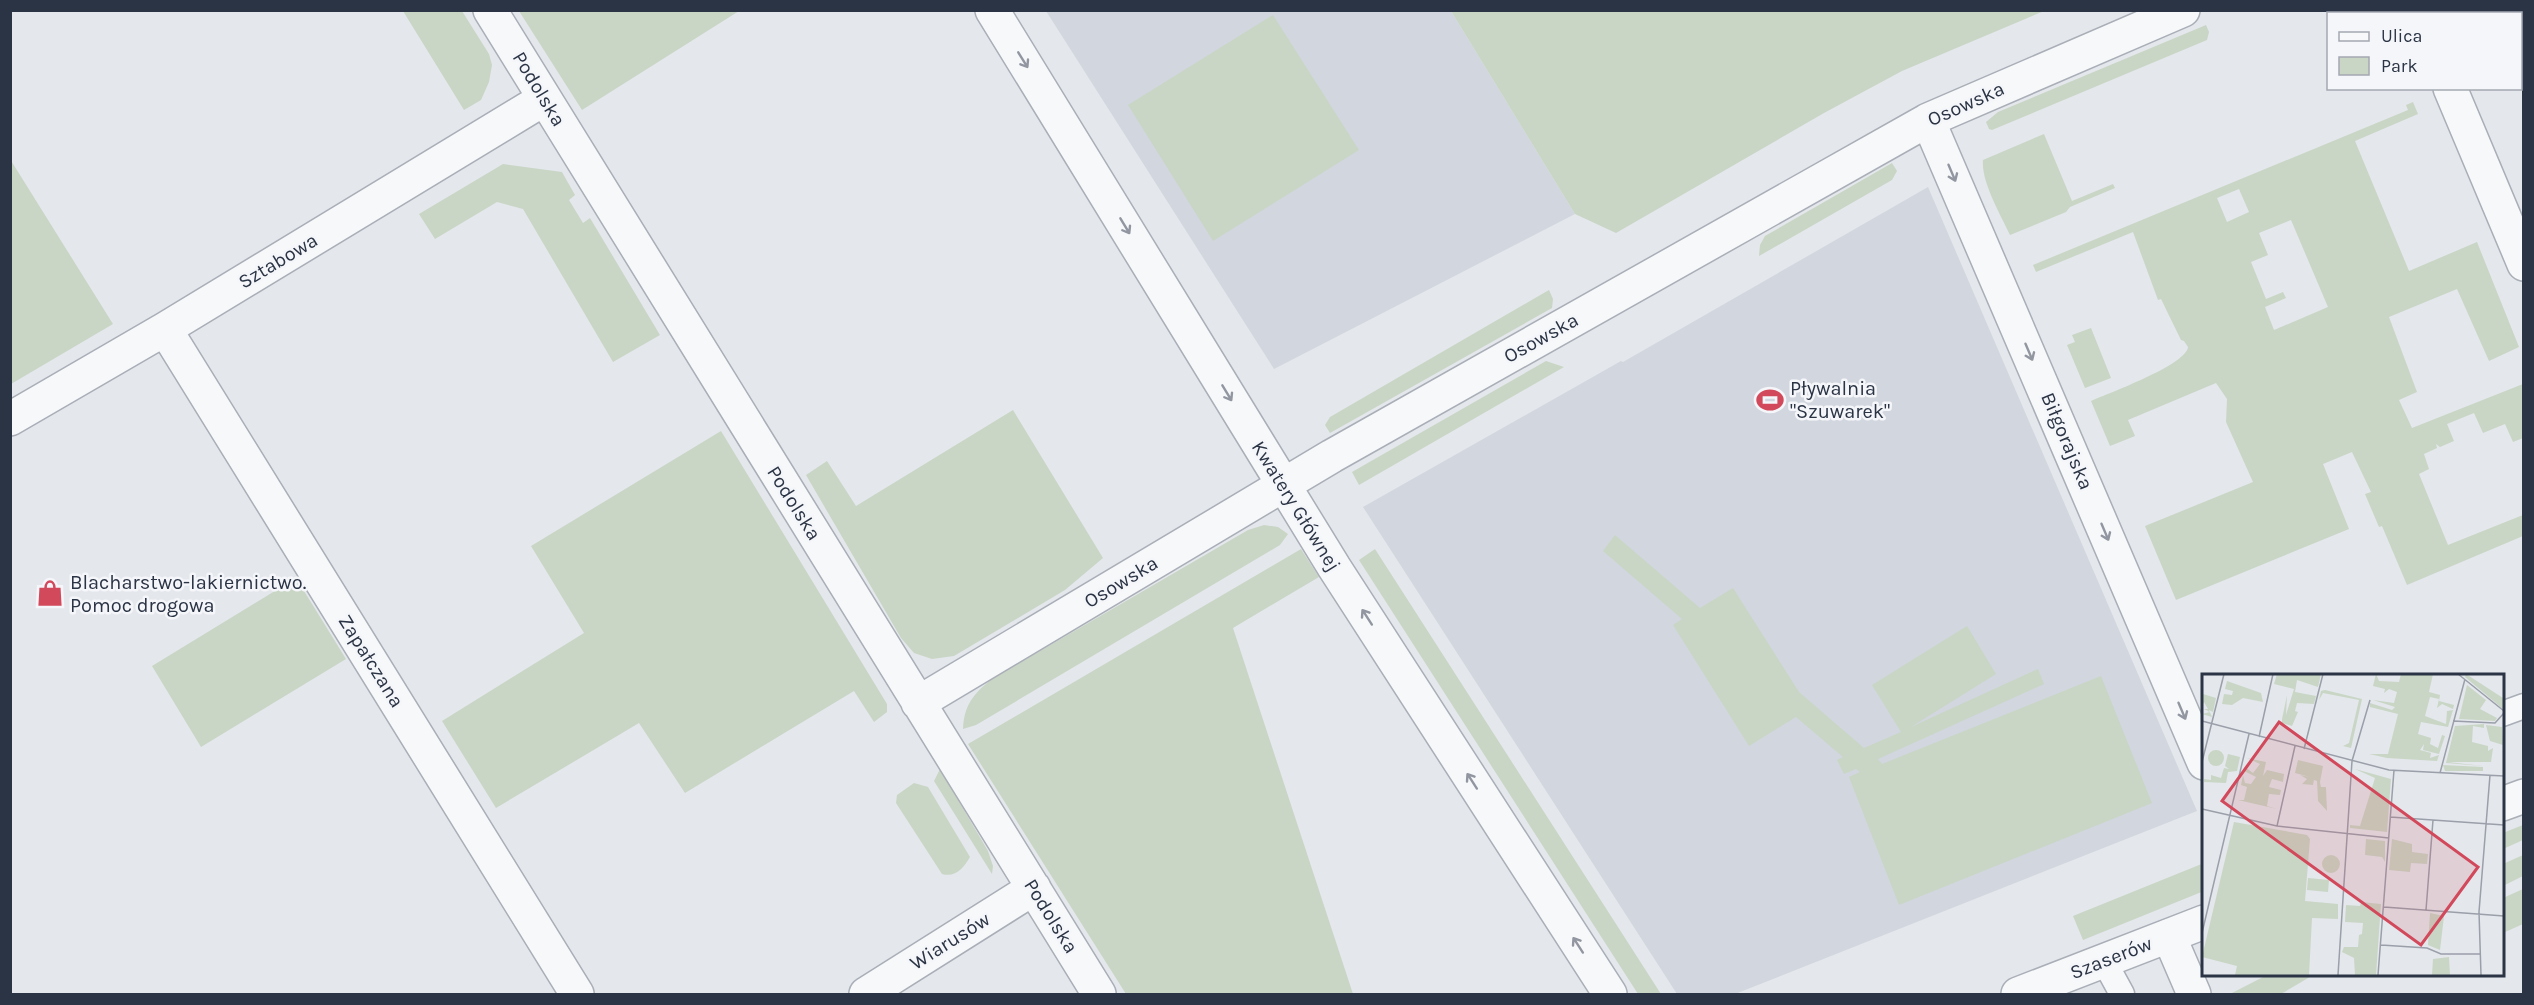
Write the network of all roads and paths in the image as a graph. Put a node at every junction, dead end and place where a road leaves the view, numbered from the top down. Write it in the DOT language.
graph roads {
  1 [pos="490,10"];
  2 [pos="992,10"];
  3 [pos="2183,10"];
  4 [pos="2451,90"];
  5 [pos="544,99"];
  6 [pos="1928,120"];
  7 [pos="2523,264"];
  8 [pos="165,329"];
  9 [pos="10,419"];
  10 [pos="1284,485"];
  11 [pos="918,703"];
  12 [pos="2523,706"];
  13 [pos="2504,713"];
  14 [pos="2202,759"];
  15 [pos="2523,796"];
  16 [pos="2504,803"];
  17 [pos="1034,888"];
  18 [pos="2202,923"];
  19 [pos="2169,936"];
  20 [pos="2104,961"];
  21 [pos="577,994"];
  22 [pos="866,994"];
  23 [pos="1099,994"];
  24 [pos="1610,994"];
  25 [pos="2018,994"];
  26 [pos="2122,994"];
  27 [pos="2194,994"];
  1 -- 5 [label="street, Podolska"];
  2 -- 10 [label="street, Kwatery Głównej, one-way"];
  3 -- 6 [label="street, Osowska"];
  4 -- 7 [label="street"];
  5 -- 8 [label="street, Sztabowa"];
  5 -- 11 [label="street, Podolska"];
  6 -- 10 [label="street, Osowska"];
  6 -- 14 [label="street, Biłgorajska, one-way"];
  8 -- 9 [label="street, Sztabowa"];
  8 -- 21 [label="street, Zapałczana"];
  10 -- 11 [label="street, Osowska"];
  24 -- 10 [label="street, Kwatery Głównej, one-way"];
  11 -- 17 [label="street, Podolska"];
  12 -- 13 [label="lane"];
  15 -- 16 [label="street"];
  17 -- 22 [label="street, Wiarusów"];
  17 -- 23 [label="street, Podolska"];
  18 -- 19 [label="street, Szaserów"];
  19 -- 20 [label="street, Szaserów"];
  19 -- 27 [label="street"];
  20 -- 25 [label="street, Szaserów"];
  20 -- 26 [label="lane"];
}
